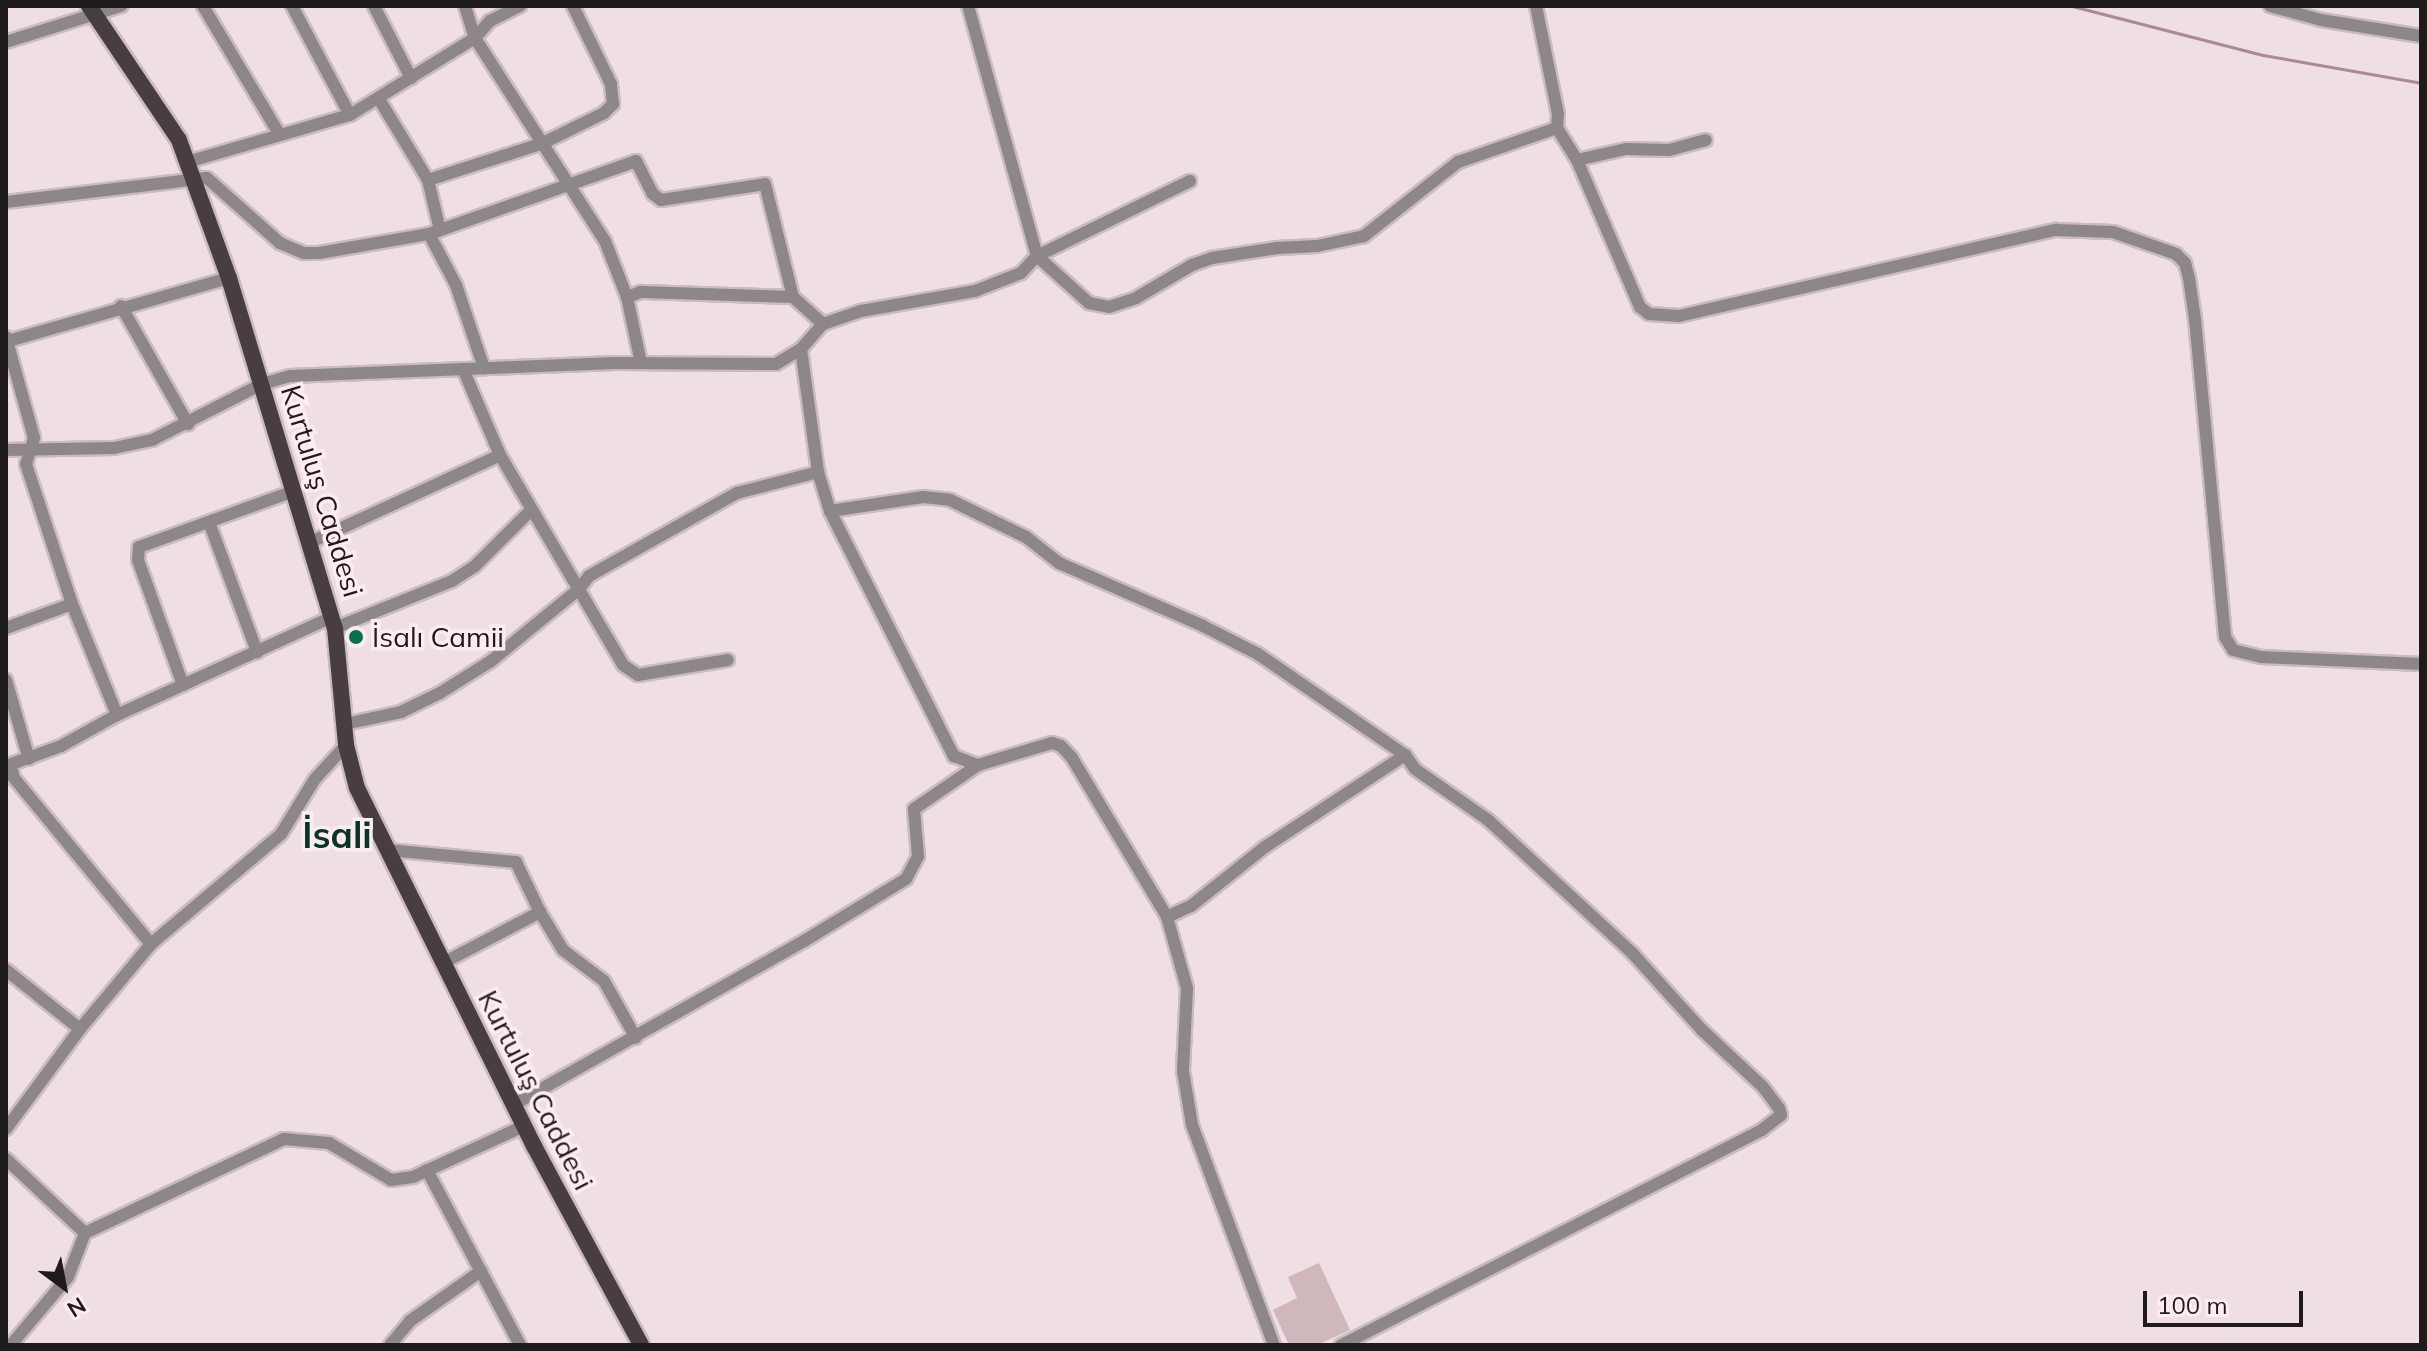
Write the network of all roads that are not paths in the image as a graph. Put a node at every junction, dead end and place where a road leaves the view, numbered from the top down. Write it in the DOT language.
graph roads {
  1 [pos="121,6"];
  2 [pos="203,6"];
  3 [pos="292,6"];
  4 [pos="374,6"];
  5 [pos="465,6"];
  6 [pos="520,6"];
  7 [pos="573,6"];
  8 [pos="968,6"];
  9 [pos="1536,6"];
  10 [pos="2270,6"];
  11 [pos="92,11"];
  12 [pos="2421,36"];
  13 [pos="475,38"];
  14 [pos="6,42"];
  15 [pos="411,78"];
  16 [pos="379,99"];
  17 [pos="350,115"];
  18 [pos="1557,128"];
  19 [pos="280,135"];
  20 [pos="1706,140"];
  21 [pos="541,144"];
  22 [pos="1577,160"];
  23 [pos="187,162"];
  24 [pos="428,180"];
  25 [pos="1190,181"];
  26 [pos="194,182"];
  27 [pos="569,185"];
  28 [pos="6,202"];
  29 [pos="434,232"];
  30 [pos="1037,256"];
  31 [pos="229,278"];
  32 [pos="627,297"];
  33 [pos="793,297"];
  34 [pos="121,306"];
  35 [pos="823,324"];
  36 [pos="7,339"];
  37 [pos="801,349"];
  38 [pos="641,363"];
  39 [pos="484,368"];
  40 [pos="463,369"];
  41 [pos="262,384"];
  42 [pos="188,424"];
  43 [pos="6,450"];
  44 [pos="30,451"];
  45 [pos="500,455"];
  46 [pos="818,472"];
  47 [pos="294,491"];
  48 [pos="531,510"];
  49 [pos="830,511"];
  50 [pos="209,522"];
  51 [pos="309,543"];
  52 [pos="579,589"];
  53 [pos="72,604"];
  54 [pos="334,622"];
  55 [pos="6,628"];
  56 [pos="257,652"];
  57 [pos="728,660"];
  58 [pos="2421,664"];
  59 [pos="6,680"];
  60 [pos="183,685"];
  61 [pos="117,715"];
  62 [pos="345,724"];
  63 [pos="346,745"];
  64 [pos="1405,755"];
  65 [pos="29,759"];
  66 [pos="978,765"];
  67 [pos="8,766"];
  68 [pos="388,850"];
  69 [pos="540,912"];
  70 [pos="1167,917"];
  71 [pos="151,944"];
  72 [pos="443,963"];
  73 [pos="6,970"];
  74 [pos="80,1029"];
  75 [pos="636,1038"];
  76 [pos="513,1105"];
  77 [pos="524,1126"];
  78 [pos="6,1129"];
  79 [pos="6,1159"];
  80 [pos="427,1170"];
  81 [pos="85,1233"];
  82 [pos="481,1271"];
  83 [pos="11,1345"];
  84 [pos="390,1345"];
  85 [pos="520,1345"];
  86 [pos="641,1345"];
  87 [pos="1274,1345"];
  88 [pos="1341,1345"];
  1 -- 11 [label="street"];
  2 -- 19 [label="street"];
  3 -- 17 [label="street"];
  4 -- 15 [label="street"];
  5 -- 13 [label="street"];
  6 -- 13 [label="street"];
  7 -- 21 [label="street"];
  8 -- 30 [label="street"];
  9 -- 18 [label="street"];
  10 -- 12 [label="street"];
  11 -- 14 [label="street"];
  11 -- 23 [label="main road, Kurtuluş Caddesi"];
  13 -- 15 [label="street"];
  13 -- 21 [label="street"];
  15 -- 16 [label="street"];
  16 -- 17 [label="street"];
  16 -- 24 [label="street"];
  17 -- 19 [label="street"];
  18 -- 22 [label="street"];
  18 -- 30 [label="street"];
  19 -- 23 [label="street"];
  20 -- 22 [label="street"];
  21 -- 24 [label="street"];
  21 -- 27 [label="street"];
  22 -- 58 [label="street"];
  23 -- 26 [label="main road, Kurtuluş Caddesi"];
  24 -- 29 [label="street"];
  25 -- 30 [label="street"];
  26 -- 28 [label="street"];
  26 -- 29 [label="street"];
  26 -- 31 [label="main road, Kurtuluş Caddesi"];
  27 -- 29 [label="street"];
  27 -- 32 [label="street"];
  27 -- 33 [label="street"];
  29 -- 39 [label="street"];
  30 -- 35 [label="street"];
  31 -- 34 [label="street"];
  31 -- 41 [label="main road, Kurtuluş Caddesi"];
  32 -- 33 [label="street"];
  32 -- 38 [label="street"];
  33 -- 35 [label="street"];
  34 -- 36 [label="street"];
  34 -- 42 [label="street"];
  35 -- 37 [label="street"];
  36 -- 44 [label="street"];
  37 -- 38 [label="street"];
  37 -- 46 [label="street"];
  38 -- 39 [label="street"];
  39 -- 40 [label="street"];
  40 -- 41 [label="street"];
  40 -- 45 [label="street"];
  41 -- 42 [label="street"];
  41 -- 47 [label="main road, Kurtuluş Caddesi"];
  42 -- 44 [label="street"];
  43 -- 44 [label="street"];
  44 -- 53 [label="street"];
  45 -- 48 [label="street"];
  45 -- 51 [label="street"];
  46 -- 49 [label="street"];
  46 -- 52 [label="street"];
  47 -- 50 [label="street"];
  47 -- 51 [label="main road, Kurtuluş Caddesi"];
  48 -- 52 [label="street"];
  48 -- 54 [label="street"];
  49 -- 64 [label="street"];
  49 -- 66 [label="street"];
  50 -- 56 [label="street"];
  50 -- 60 [label="street"];
  51 -- 54 [label="main road, Kurtuluş Caddesi"];
  52 -- 57 [label="street"];
  52 -- 62 [label="street"];
  53 -- 55 [label="street"];
  53 -- 61 [label="street"];
  54 -- 56 [label="street"];
  54 -- 62 [label="main road, Kurtuluş Caddesi"];
  56 -- 60 [label="street"];
  59 -- 65 [label="street"];
  60 -- 61 [label="street"];
  61 -- 65 [label="street"];
  62 -- 63 [label="main road, Kurtuluş Caddesi"];
  63 -- 68 [label="main road, Kurtuluş Caddesi"];
  63 -- 71 [label="street"];
  64 -- 70 [label="street"];
  64 -- 88 [label="street"];
  65 -- 67 [label="street"];
  66 -- 70 [label="street"];
  66 -- 75 [label="street"];
  67 -- 71 [label="street"];
  68 -- 69 [label="street"];
  68 -- 72 [label="main road, Kurtuluş Caddesi"];
  69 -- 72 [label="street"];
  69 -- 75 [label="street"];
  70 -- 87 [label="street"];
  71 -- 74 [label="street"];
  72 -- 76 [label="main road, Kurtuluş Caddesi"];
  73 -- 74 [label="street"];
  74 -- 78 [label="street"];
  75 -- 76 [label="street"];
  76 -- 77 [label="main road, Kurtuluş Caddesi"];
  77 -- 80 [label="street"];
  77 -- 86 [label="main road, Kurtuluş Caddesi"];
  79 -- 81 [label="street"];
  80 -- 81 [label="street"];
  80 -- 82 [label="street"];
  81 -- 83 [label="street"];
  82 -- 84 [label="street"];
  82 -- 85 [label="street"];
}
